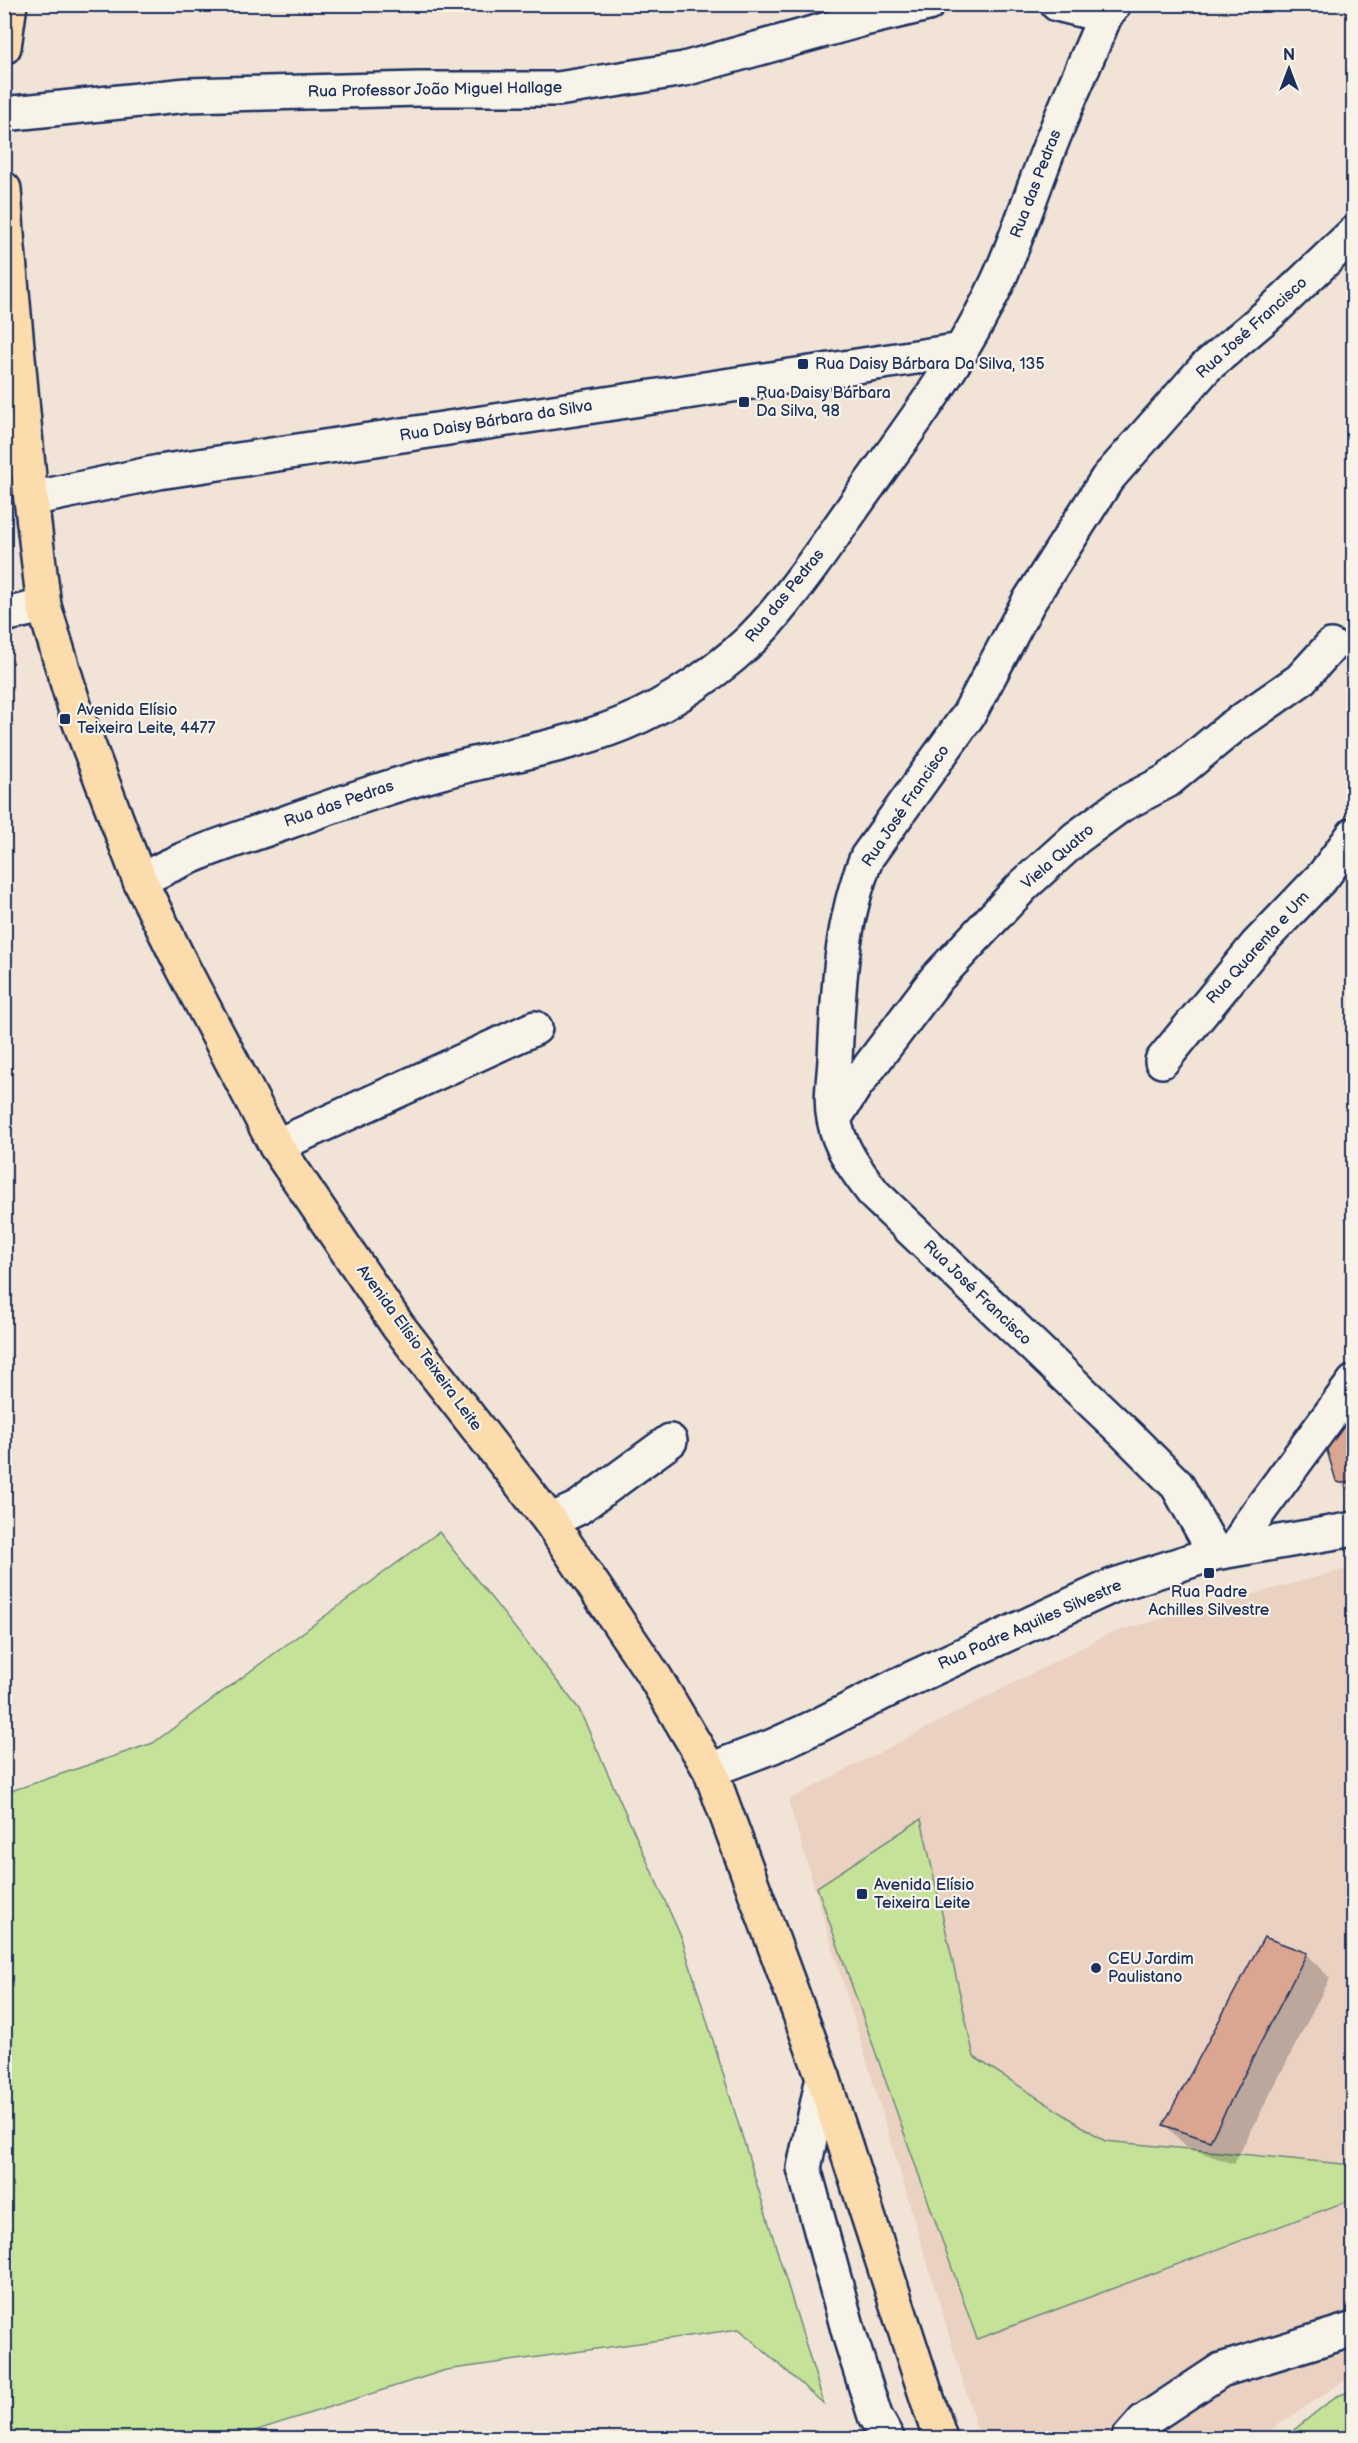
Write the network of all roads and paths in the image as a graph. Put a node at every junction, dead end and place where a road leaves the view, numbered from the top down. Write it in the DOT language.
graph roads {
  1 [pos="10,4"];
  2 [pos="928,4"];
  3 [pos="1057,4"];
  4 [pos="1110,10"];
  5 [pos="4,47"];
  6 [pos="4,114"];
  7 [pos="4,189"];
  8 [pos="1353,233"];
  9 [pos="6,248"];
  10 [pos="962,350"];
  11 [pos="31,499"];
  12 [pos="44,606"];
  13 [pos="4,615"];
  14 [pos="1331,646"];
  15 [pos="1353,834"];
  16 [pos="140,881"];
  17 [pos="535,1028"];
  18 [pos="1162,1061"];
  19 [pos="834,1119"];
  20 [pos="276,1146"];
  21 [pos="1353,1382"];
  22 [pos="670,1441"];
  23 [pos="550,1521"];
  24 [pos="1353,1529"];
  25 [pos="1226,1551"];
  26 [pos="710,1770"];
  27 [pos="823,2077"];
  28 [pos="1353,2329"];
  29 [pos="887,2439"];
  30 [pos="940,2439"];
  31 [pos="1129,2439"];
  1 -- 5 [label="main road"];
  2 -- 6 [label="street, Rua Professor João Miguel Hallage"];
  3 -- 4 [label="street"];
  4 -- 10 [label="street, Rua das Pedras"];
  7 -- 9 [label="main road, Avenida Elísio Teixeira Leite"];
  8 -- 19 [label="street, Rua José Francisco"];
  9 -- 11 [label="main road, Avenida Elísio Teixeira Leite"];
  10 -- 11 [label="street, Rua Daisy Bárbara da Silva"];
  10 -- 16 [label="street, Rua das Pedras"];
  11 -- 12 [label="main road, Avenida Elísio Teixeira Leite"];
  12 -- 13 [label="street"];
  12 -- 16 [label="main road, Avenida Elísio Teixeira Leite"];
  14 -- 19 [label="street, Viela Quatro"];
  15 -- 18 [label="street, Rua Quarenta e Um"];
  16 -- 20 [label="main road, Avenida Elísio Teixeira Leite"];
  17 -- 20 [label="street"];
  19 -- 25 [label="street, Rua José Francisco"];
  20 -- 23 [label="main road, Avenida Elísio Teixeira Leite"];
  21 -- 25 [label="street"];
  22 -- 23 [label="street"];
  23 -- 26 [label="main road, Avenida Elísio Teixeira Leite"];
  24 -- 25 [label="street, Rua Padre Aquiles Silvestre"];
  25 -- 26 [label="street, Rua Padre Aquiles Silvestre"];
  26 -- 27 [label="main road, Avenida Elísio Teixeira Leite"];
  27 -- 29 [label="street"];
  27 -- 30 [label="main road, Avenida Elísio Teixeira Leite"];
  28 -- 31 [label="street"];
}
